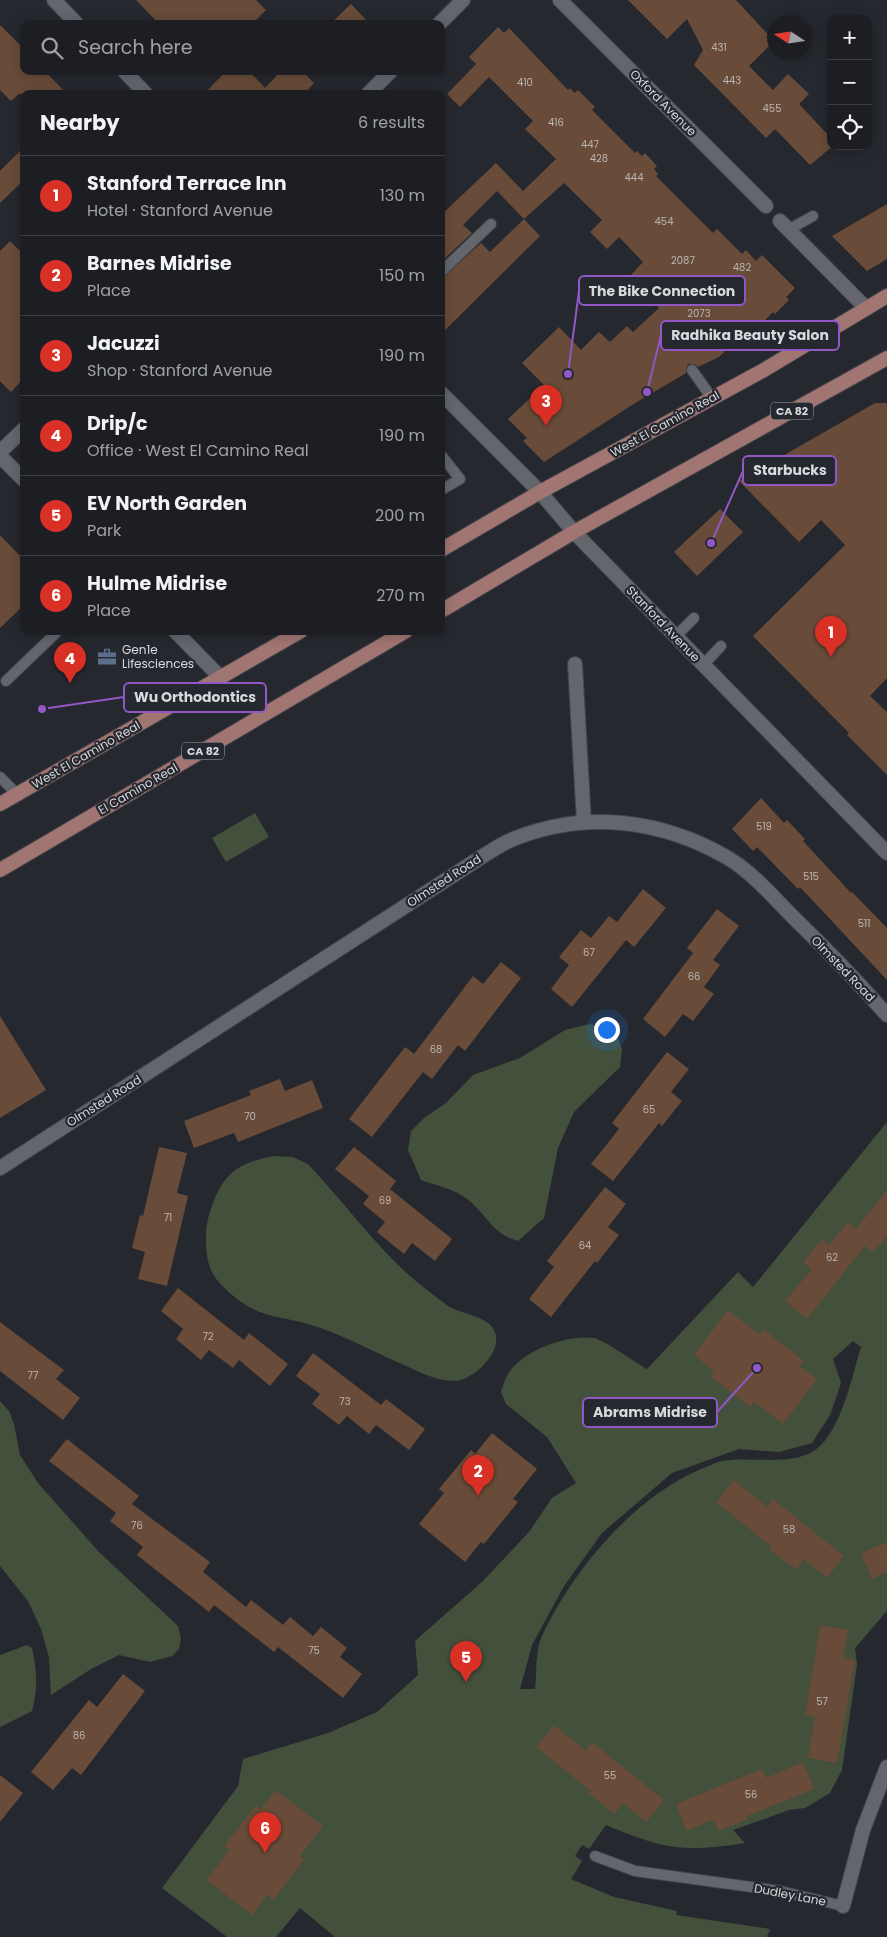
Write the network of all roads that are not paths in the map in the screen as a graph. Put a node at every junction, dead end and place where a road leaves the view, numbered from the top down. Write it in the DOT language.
graph roads {
  1 [pos="54,0"];
  2 [pos="463,0"];
  3 [pos="560,0"];
  4 [pos="73,20"];
  5 [pos="443,20"];
  6 [pos="128,75"];
  7 [pos="387,75"];
  8 [pos="142,90"];
  9 [pos="372,90"];
  10 [pos="766,206"];
  11 [pos="813,216"];
  12 [pos="492,224"];
  13 [pos="784,226"];
  14 [pos="445,268"];
  15 [pos="887,296"];
  16 [pos="866,308"];
  17 [pos="886,360"];
  18 [pos="692,370"];
  19 [pos="445,397"];
  20 [pos="712,398"];
  21 [pos="20,433"];
  22 [pos="0,452"];
  23 [pos="0,456"];
  24 [pos="445,460"];
  25 [pos="20,476"];
  26 [pos="445,488"];
  27 [pos="540,492"];
  28 [pos="574,532"];
  29 [pos="445,548"];
  30 [pos="445,608"];
  31 [pos="694,618"];
  32 [pos="54,635"];
  33 [pos="179,635"];
  34 [pos="294,635"];
  35 [pos="399,635"];
  36 [pos="675,637"];
  37 [pos="721,646"];
  38 [pos="575,664"];
  39 [pos="703,665"];
  40 [pos="221,678"];
  41 [pos="6,680"];
  42 [pos="0,777"];
  43 [pos="17,794"];
  44 [pos="0,804"];
  45 [pos="584,822"];
  46 [pos="887,854"];
  47 [pos="0,870"];
  48 [pos="887,1015"];
  49 [pos="0,1168"];
  50 [pos="887,1767"];
  51 [pos="595,1856"];
  52 [pos="842,1906"];
  1 -- 4 [label="street"];
  2 -- 5 [label="street"];
  3 -- 10 [label="street, Oxford Avenue"];
  6 -- 8 [label="street"];
  7 -- 9 [label="street"];
  11 -- 13 [label="lane"];
  12 -- 14 [label="lane"];
  13 -- 16 [label="street"];
  15 -- 16 [label="main road, West El Camino Real"];
  16 -- 20 [label="main road, West El Camino Real"];
  17 -- 28 [label="main road, CA 82"];
  18 -- 20 [label="lane"];
  19 -- 27 [label="street, Stanford Avenue"];
  20 -- 27 [label="main road, West El Camino Real"];
  21 -- 22 [label="street"];
  23 -- 25 [label="street"];
  24 -- 26 [label="lane"];
  27 -- 28 [label="street, Stanford Avenue"];
  27 -- 29 [label="main road, West El Camino Real"];
  28 -- 30 [label="main road, CA 82"];
  28 -- 36 [label="street, Stanford Avenue"];
  31 -- 36 [label="lane"];
  32 -- 41 [label="lane"];
  33 -- 40 [label="street"];
  34 -- 40 [label="main road, West El Camino Real"];
  35 -- 47 [label="main road, El Camino Real / CA 82"];
  36 -- 39 [label="street, Stanford Avenue"];
  37 -- 39 [label="lane"];
  38 -- 45 [label="street"];
  39 -- 46 [label="street, Stanford Avenue"];
  40 -- 43 [label="main road, West El Camino Real"];
  42 -- 43 [label="lane"];
  43 -- 44 [label="main road, West El Camino Real"];
  45 -- 48 [label="street, Olmsted Road"];
  45 -- 49 [label="street, Olmsted Road"];
  50 -- 52 [label="street, Dudley Lane"];
  51 -- 52 [label="lane, Dudley Lane"];
}
